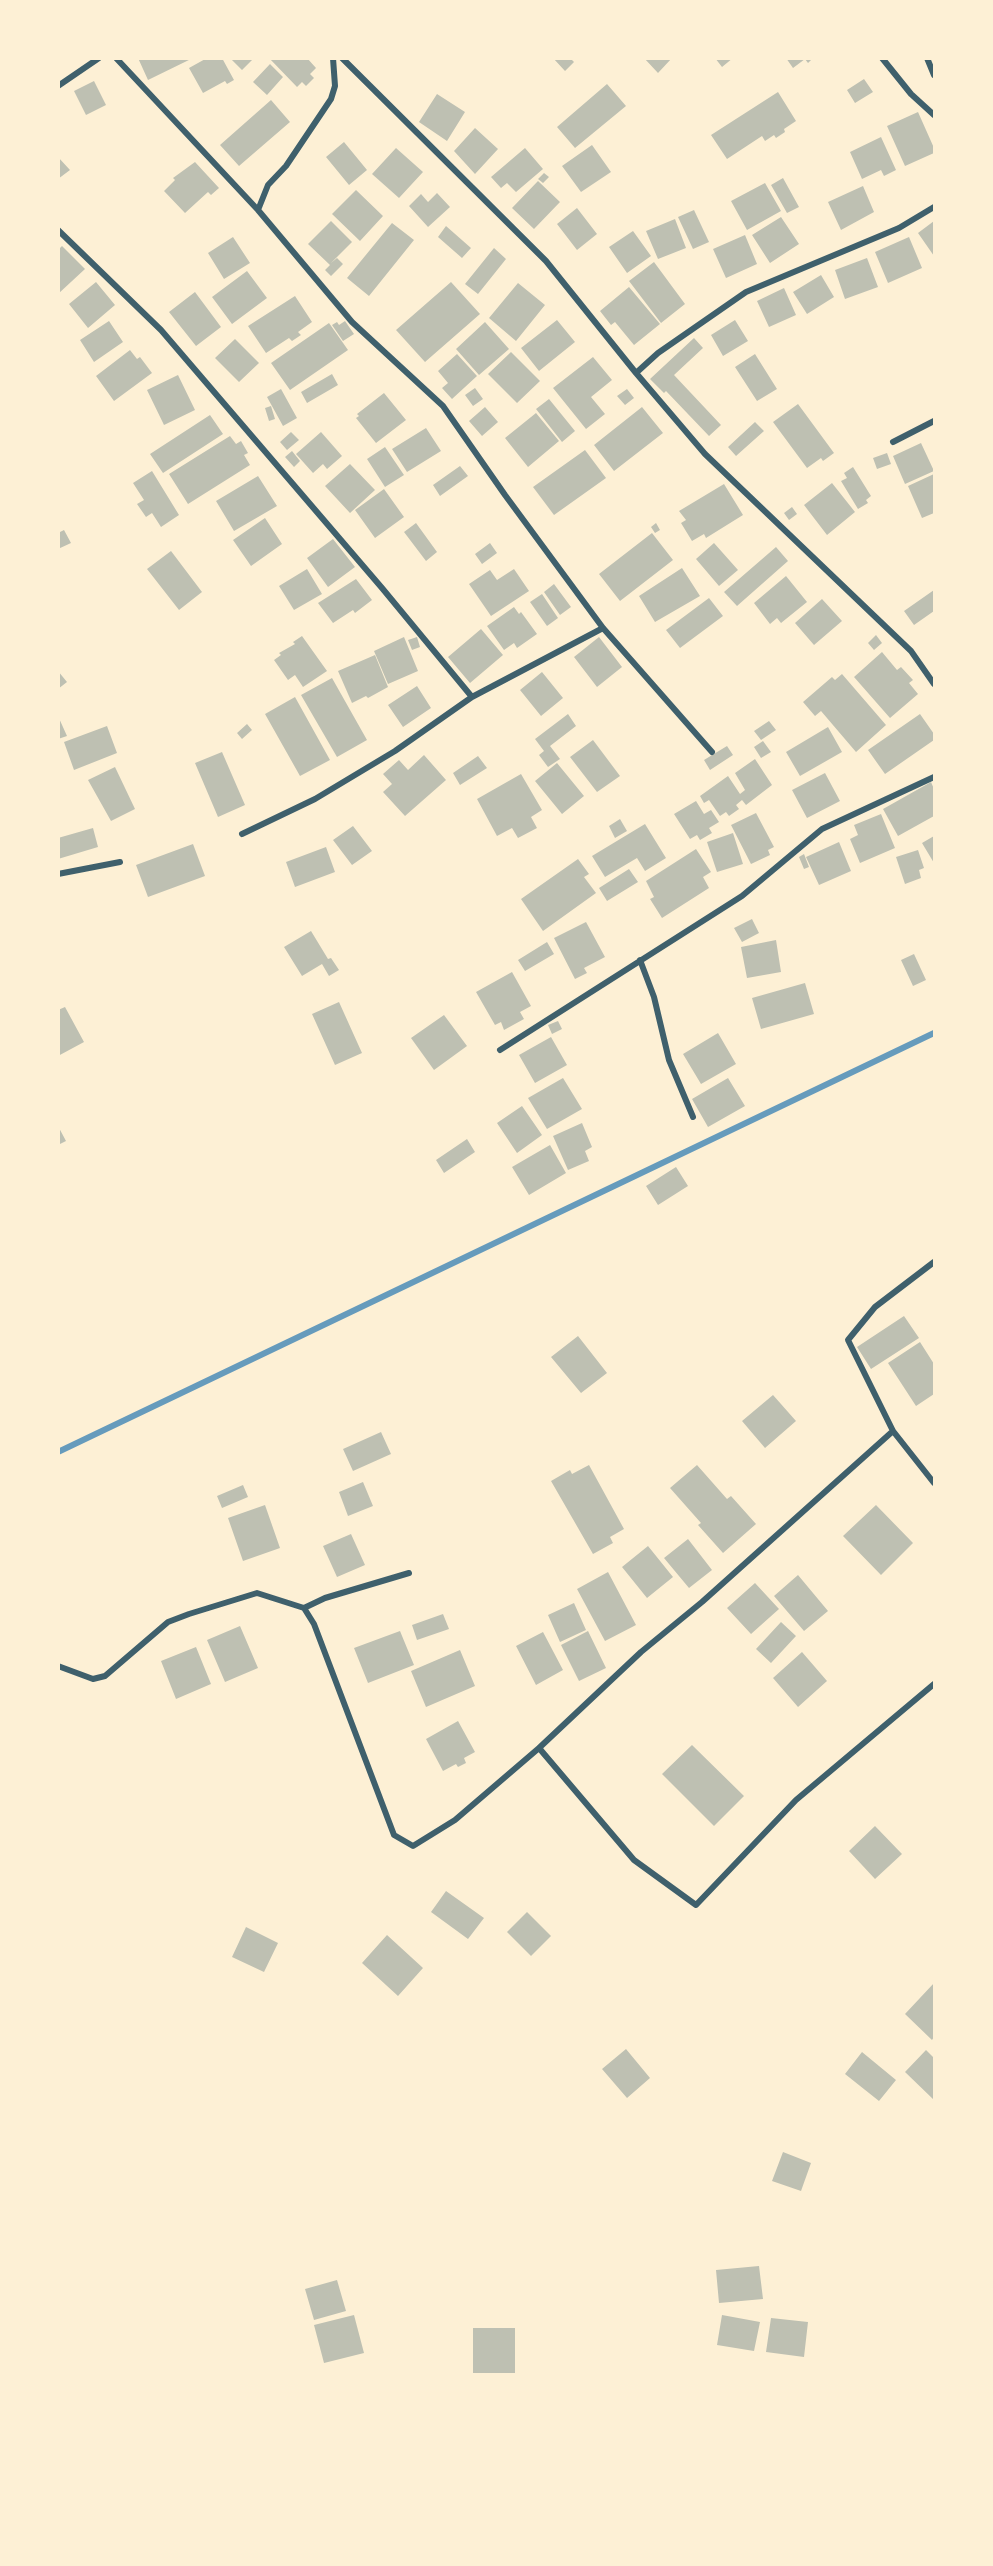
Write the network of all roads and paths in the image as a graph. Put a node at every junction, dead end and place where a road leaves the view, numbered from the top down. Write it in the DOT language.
graph roads {
  1 [pos="99,58"];
  2 [pos="116,58"];
  3 [pos="333,58"];
  4 [pos="342,58"];
  5 [pos="882,58"];
  6 [pos="927,58"];
  7 [pos="934,75"];
  8 [pos="58,86"];
  9 [pos="934,115"];
  10 [pos="934,207"];
  11 [pos="258,210"];
  12 [pos="58,231"];
  13 [pos="636,373"];
  14 [pos="934,421"];
  15 [pos="893,442"];
  16 [pos="603,628"];
  17 [pos="934,684"];
  18 [pos="472,697"];
  19 [pos="712,752"];
  20 [pos="934,777"];
  21 [pos="242,834"];
  22 [pos="120,862"];
  23 [pos="58,874"];
  24 [pos="640,960"];
  25 [pos="500,1050"];
  26 [pos="693,1117"];
  27 [pos="934,1262"];
  28 [pos="893,1431"];
  29 [pos="934,1483"];
  30 [pos="409,1573"];
  31 [pos="304,1608"];
  32 [pos="58,1666"];
  33 [pos="934,1684"];
  34 [pos="539,1748"];
  1 -- 8 [label="street"];
  2 -- 11 [label="street"];
  3 -- 11 [label="street"];
  4 -- 13 [label="street"];
  5 -- 9 [label="street"];
  6 -- 7 [label="street"];
  10 -- 13 [label="street"];
  11 -- 16 [label="street"];
  12 -- 18 [label="street"];
  13 -- 17 [label="street"];
  14 -- 15 [label="street"];
  16 -- 18 [label="street"];
  16 -- 19 [label="street"];
  18 -- 21 [label="street"];
  20 -- 24 [label="street"];
  22 -- 23 [label="street"];
  24 -- 25 [label="street"];
  24 -- 26 [label="street"];
  27 -- 28 [label="street"];
  28 -- 29 [label="street"];
  28 -- 34 [label="street"];
  30 -- 31 [label="street"];
  31 -- 32 [label="street"];
  31 -- 34 [label="street"];
  33 -- 34 [label="street"];
}
